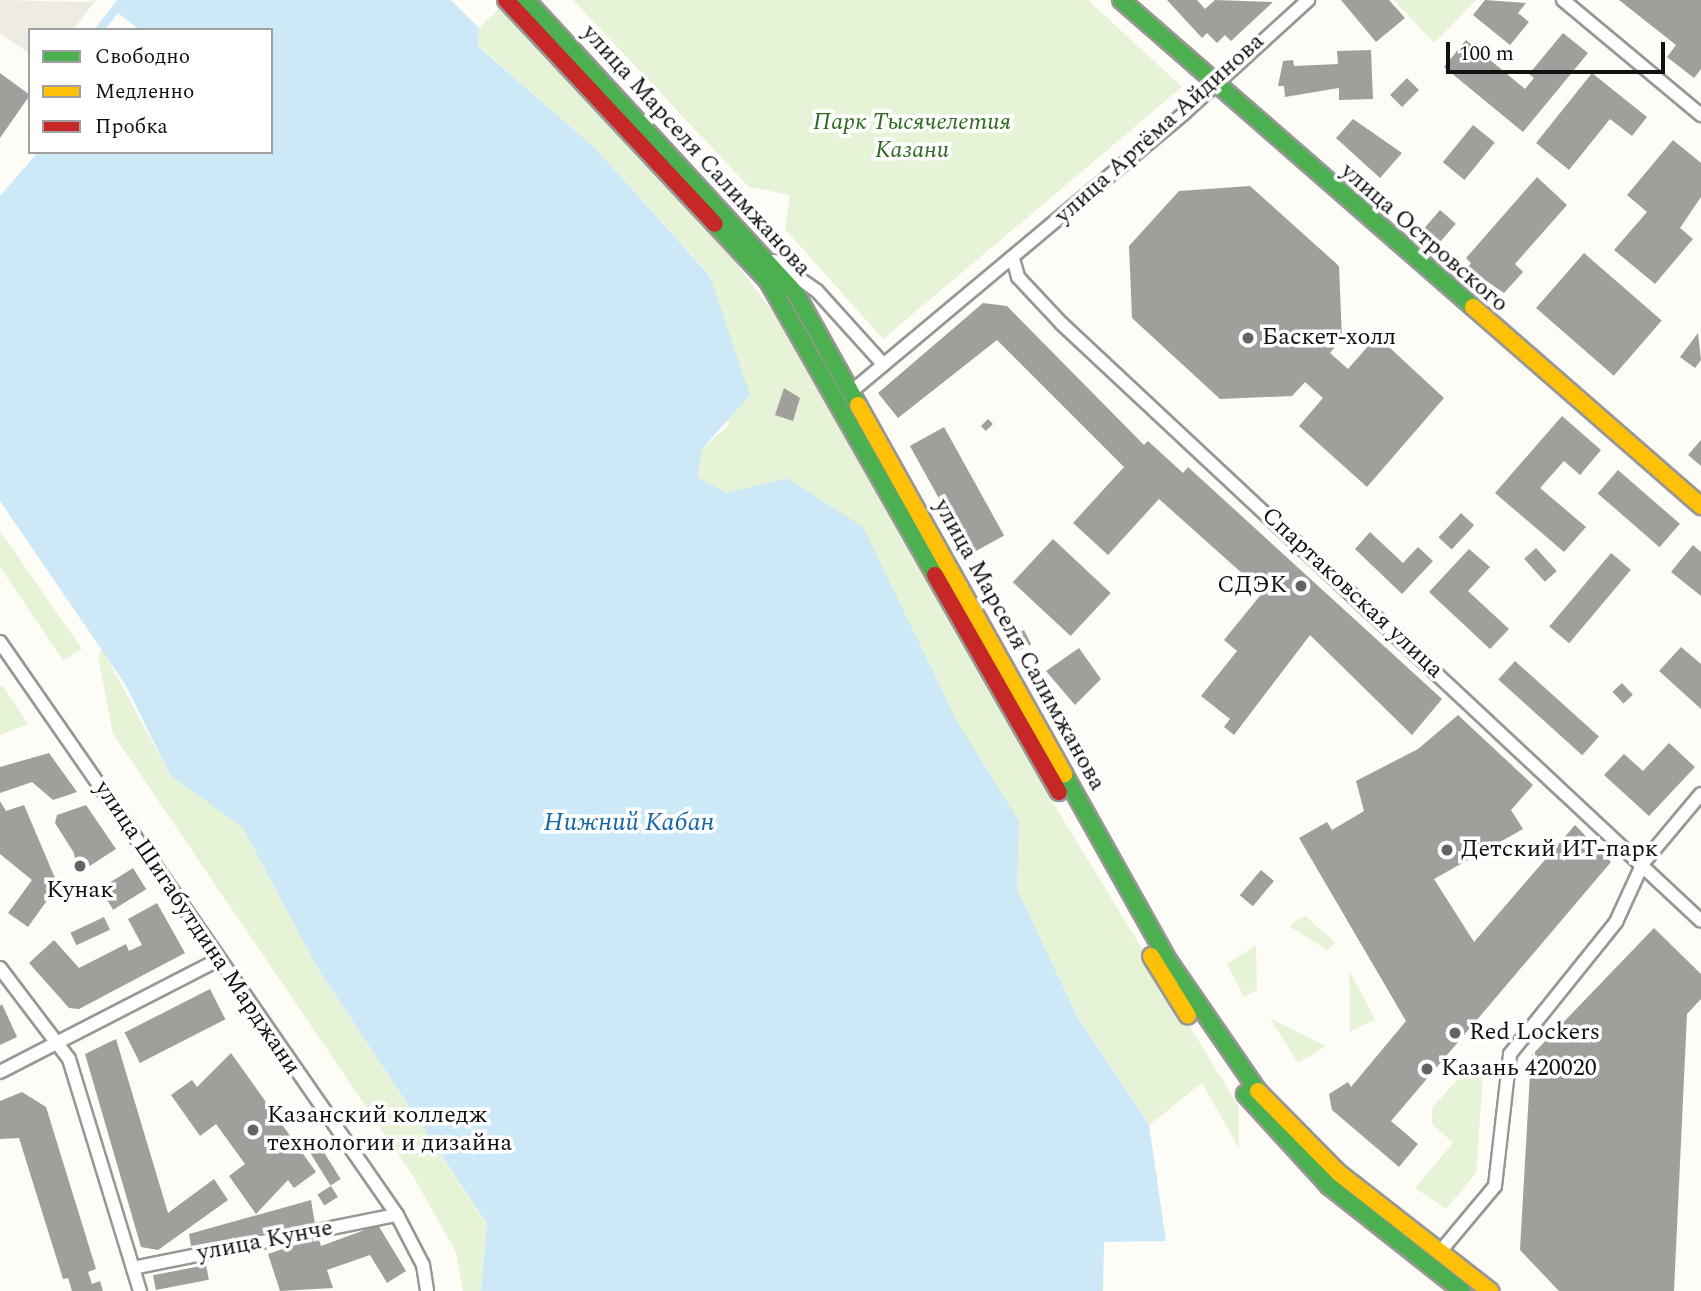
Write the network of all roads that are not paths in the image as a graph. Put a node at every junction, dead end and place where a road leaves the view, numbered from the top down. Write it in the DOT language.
graph roads {
  1 [pos="506,0"];
  2 [pos="526,0"];
  3 [pos="1121,0"];
  4 [pos="1308,0"];
  5 [pos="1563,0"];
  6 [pos="1213,83"];
  7 [pos="1701,115"];
  8 [pos="765,254"];
  9 [pos="1013,259"];
  10 [pos="882,363"];
  11 [pos="852,391"];
  12 [pos="1701,506"];
  13 [pos="0,642"];
  14 [pos="1701,794"];
  15 [pos="1643,863"];
  16 [pos="1701,921"];
  17 [pos="216,961"];
  18 [pos="0,968"];
  19 [pos="61,1042"];
  20 [pos="0,1072"];
  21 [pos="397,1215"];
  22 [pos="1439,1252"];
  23 [pos="133,1268"];
  24 [pos="140,1291"];
  25 [pos="427,1291"];
  26 [pos="1462,1291"];
  27 [pos="1490,1291"];
  1 -- 26 [label="main road"];
  2 -- 8 [label="main road, улица Марселя Салимжанова"];
  3 -- 6 [label="main road, улица Островского"];
  4 -- 6 [label="street, улица Артёма Айдинова"];
  5 -- 7 [label="street"];
  6 -- 9 [label="street, улица Артёма Айдинова"];
  6 -- 12 [label="main road, улица Островского"];
  8 -- 10 [label="street"];
  8 -- 11 [label="main road, улица Марселя Салимжанова"];
  9 -- 10 [label="street, улица Артёма Айдинова"];
  9 -- 15 [label="street, Спартаковская улица"];
  10 -- 11 [label="street, улица Артёма Айдинова"];
  11 -- 22 [label="main road, улица Марселя Салимжанова"];
  13 -- 17 [label="street, улица Шигабутдина Марджани"];
  14 -- 15 [label="street"];
  15 -- 16 [label="street, Спартаковская улица"];
  15 -- 22 [label="street"];
  17 -- 19 [label="street"];
  17 -- 21 [label="street, улица Шигабутдина Марджани"];
  18 -- 19 [label="street"];
  19 -- 20 [label="street"];
  19 -- 23 [label="street"];
  21 -- 23 [label="street, улица Кунче"];
  21 -- 25 [label="street, улица Шигабутдина Марджани"];
  22 -- 27 [label="main road, улица Марселя Салимжанова"];
  23 -- 24 [label="street"];
}
